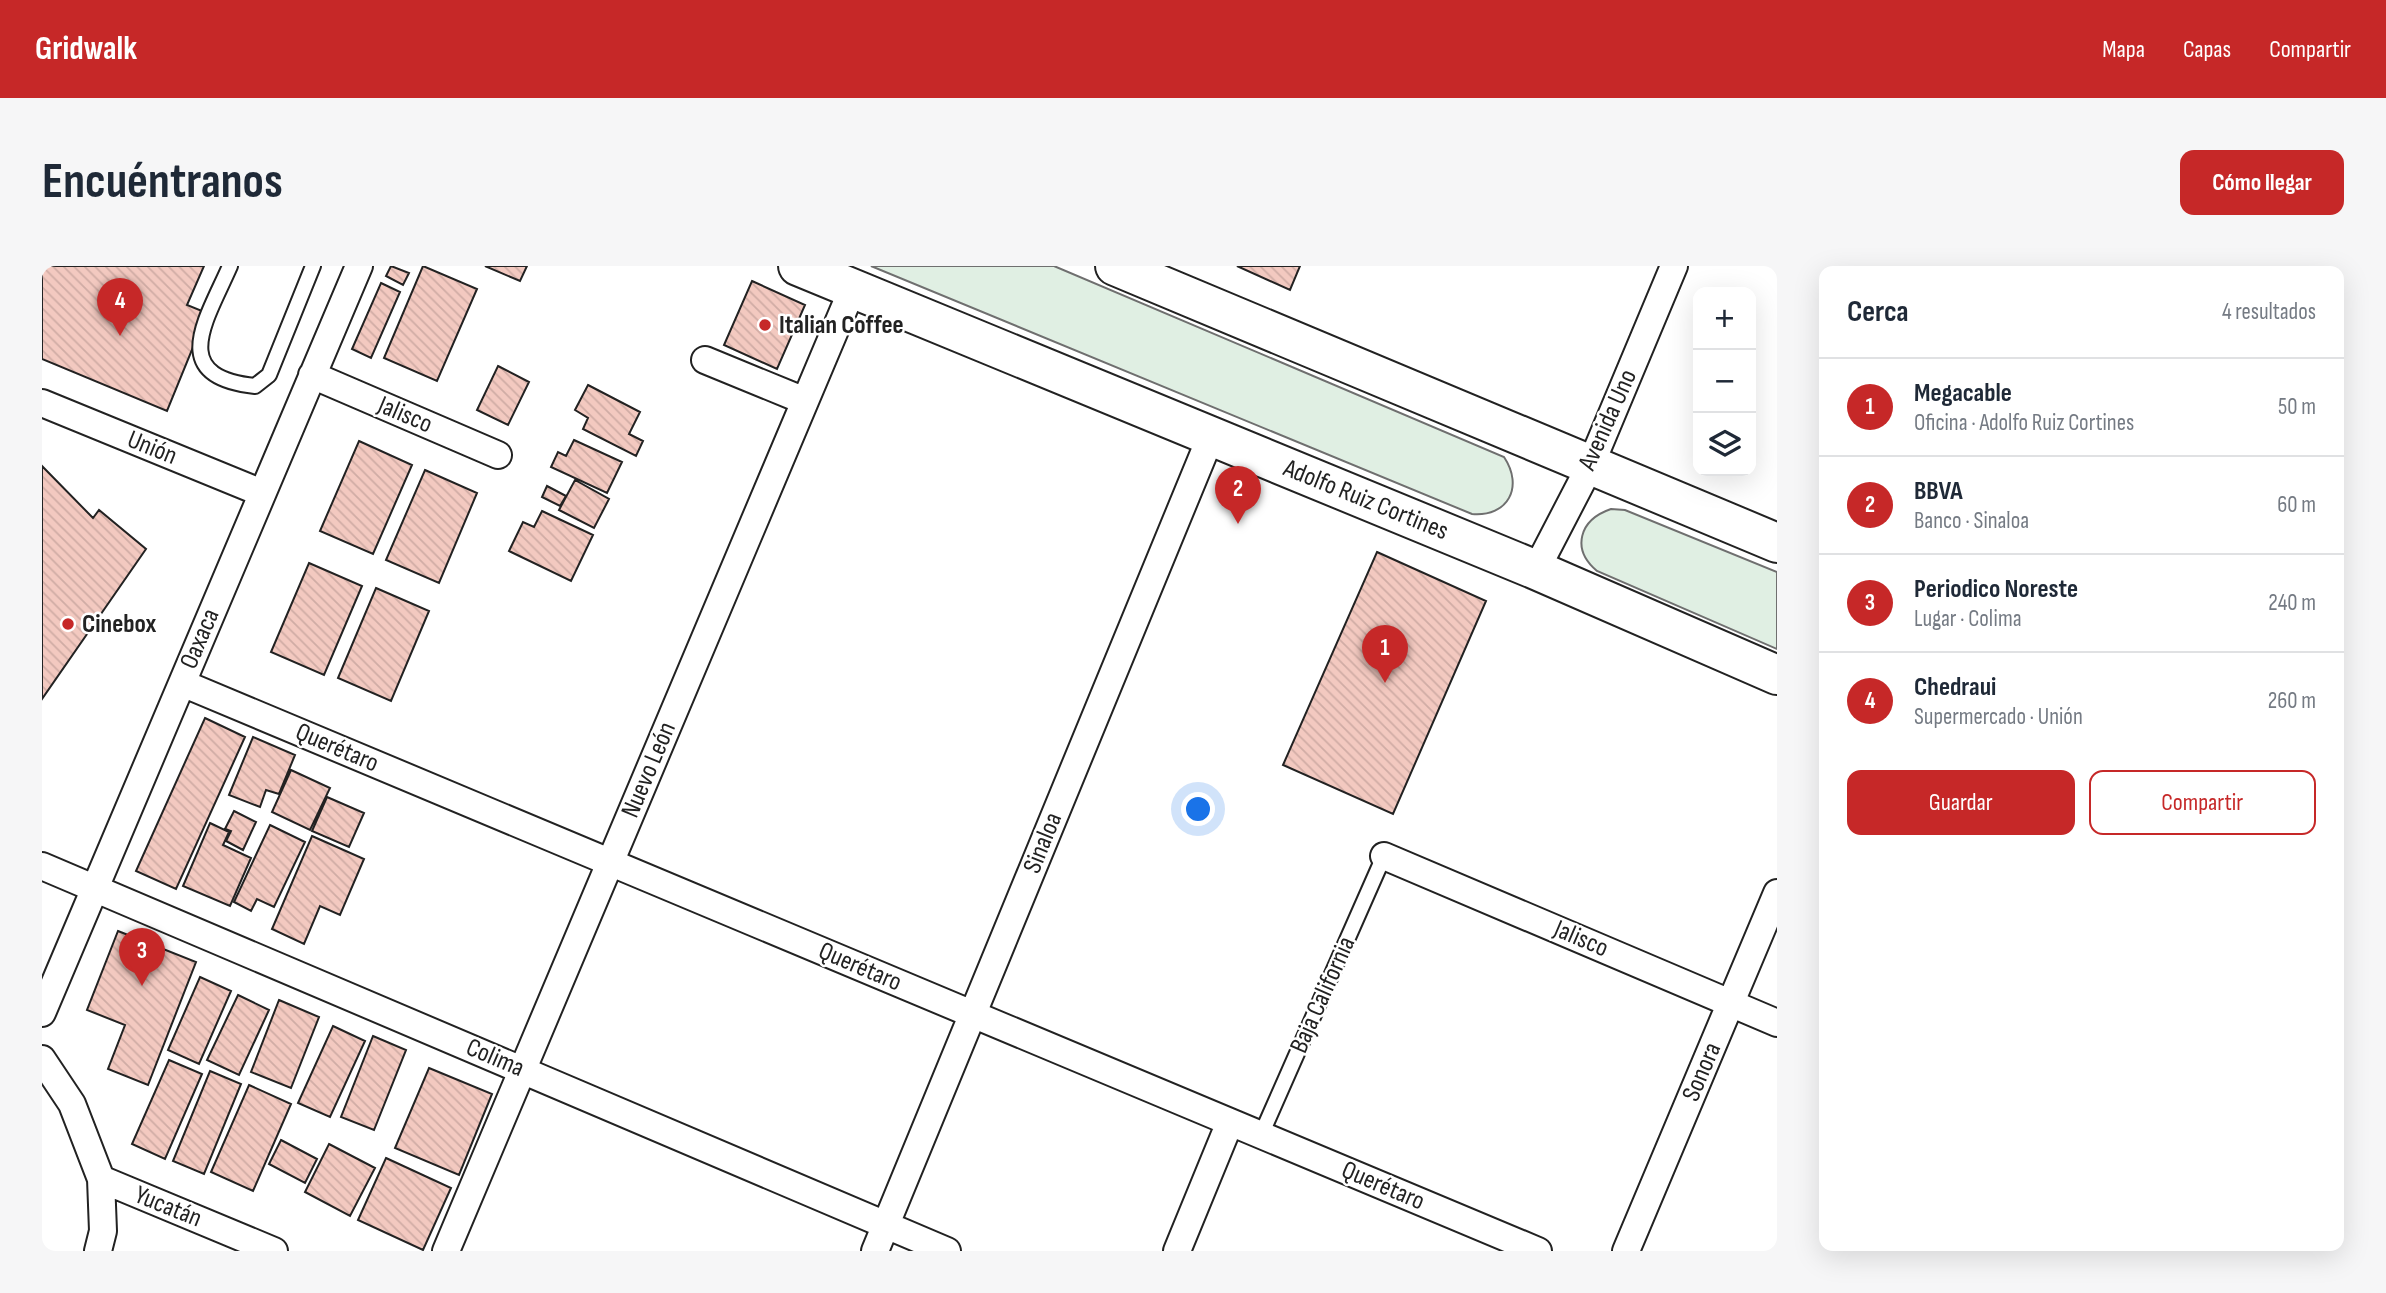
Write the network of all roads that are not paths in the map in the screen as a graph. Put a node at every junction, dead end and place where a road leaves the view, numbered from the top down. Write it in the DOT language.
graph roads {
  1 [pos="230,266"];
  2 [pos="313,266"];
  3 [pos="359,266"];
  4 [pos="798,266"];
  5 [pos="1115,266"];
  6 [pos="1674,266"];
  7 [pos="852,290"];
  8 [pos="705,359"];
  9 [pos="312,375"];
  10 [pos="805,401"];
  11 [pos="42,403"];
  12 [pos="1211,436"];
  13 [pos="498,455"];
  14 [pos="1591,464"];
  15 [pos="262,493"];
  16 [pos="1777,543"];
  17 [pos="1536,570"];
  18 [pos="1777,675"];
  19 [pos="182,683"];
  20 [pos="1384,856"];
  21 [pos="610,862"];
  22 [pos="42,866"];
  23 [pos="95,887"];
  24 [pos="1777,893"];
  25 [pos="1731,1003"];
  26 [pos="42,1013"];
  27 [pos="973,1014"];
  28 [pos="1777,1023"];
  29 [pos="42,1059"];
  30 [pos="523,1070"];
  31 [pos="1230,1122"];
  32 [pos="1261,1135"];
  33 [pos="101,1180"];
  34 [pos="886,1225"];
  35 [pos="98,1251"];
  36 [pos="274,1251"];
  37 [pos="446,1251"];
  38 [pos="875,1251"];
  39 [pos="947,1251"];
  40 [pos="1177,1251"];
  41 [pos="1538,1251"];
  42 [pos="1626,1251"];
  1 -- 2 [label="lane"];
  3 -- 9 [label="street, Oaxaca"];
  4 -- 7 [label="main road, Adolfo Ruiz Cortines"];
  5 -- 14 [label="main road"];
  6 -- 14 [label="street, Avenida Uno"];
  7 -- 10 [label="street, Nuevo León"];
  7 -- 12 [label="main road, Adolfo Ruiz Cortines"];
  8 -- 10 [label="street"];
  9 -- 13 [label="street, Jalisco"];
  9 -- 15 [label="street, Oaxaca"];
  10 -- 21 [label="street, Nuevo León"];
  11 -- 15 [label="street, Unión"];
  12 -- 17 [label="main road, Adolfo Ruiz Cortines"];
  12 -- 27 [label="street, Sinaloa"];
  14 -- 16 [label="main road"];
  14 -- 17 [label="street, Avenida Uno"];
  15 -- 19 [label="street, Oaxaca"];
  17 -- 18 [label="main road, Adolfo Ruiz Cortines"];
  19 -- 21 [label="street, Querétaro"];
  19 -- 23 [label="street, Oaxaca"];
  20 -- 25 [label="street, Jalisco"];
  20 -- 32 [label="lane, Baja California"];
  21 -- 27 [label="street, Querétaro"];
  21 -- 30 [label="street, Nuevo León"];
  22 -- 23 [label="street, Colima"];
  23 -- 26 [label="street, Oaxaca"];
  23 -- 30 [label="street, Colima"];
  24 -- 25 [label="street, Sonora"];
  25 -- 28 [label="street, Jalisco"];
  25 -- 42 [label="street, Sonora"];
  27 -- 31 [label="street, Querétaro"];
  27 -- 34 [label="street, Sinaloa"];
  29 -- 33 [label="street"];
  30 -- 34 [label="street, Colima"];
  30 -- 37 [label="street, Nuevo León"];
  31 -- 32 [label="street, Querétaro"];
  31 -- 40 [label="street"];
  32 -- 41 [label="street, Querétaro"];
  33 -- 35 [label="street"];
  33 -- 36 [label="street, Yucatán"];
  34 -- 38 [label="street, Sinaloa"];
  34 -- 39 [label="street, Colima"];
}
